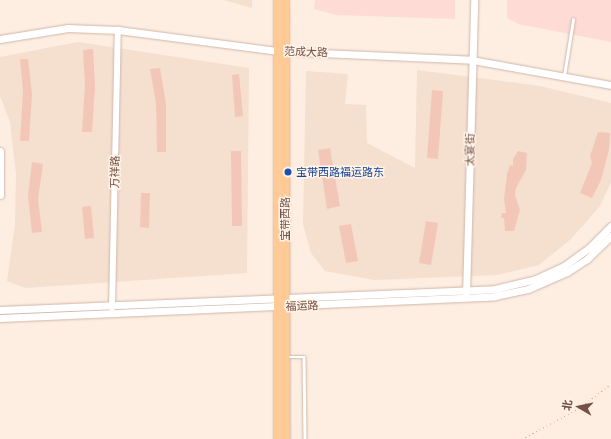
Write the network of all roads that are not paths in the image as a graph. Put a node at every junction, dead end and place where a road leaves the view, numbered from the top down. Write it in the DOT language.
graph roads {
  1 [pos="278,0"];
  2 [pos="285,0"];
  3 [pos="474,0"];
  4 [pos="573,20"];
  5 [pos="118,30"];
  6 [pos="0,39"];
  7 [pos="281,51"];
  8 [pos="472,60"];
  9 [pos="564,77"];
  10 [pos="611,86"];
  11 [pos="0,151"];
  12 [pos="0,195"];
  13 [pos="611,226"];
  14 [pos="611,236"];
  15 [pos="591,251"];
  16 [pos="466,296"];
  17 [pos="281,303"];
  18 [pos="0,310"];
  19 [pos="112,311"];
  20 [pos="0,318"];
  21 [pos="286,357"];
  22 [pos="282,393"];
  23 [pos="278,439"];
  24 [pos="286,439"];
  25 [pos="305,439"];
  1 -- 7 [label="main road, 宝带西路"];
  2 -- 7 [label="main road, 宝带西路"];
  3 -- 8 [label="street, 太宴街"];
  4 -- 9 [label="lane"];
  5 -- 6 [label="street, 范成大路"];
  5 -- 7 [label="street, 范成大路"];
  5 -- 19 [label="street, 万祥路"];
  7 -- 8 [label="street, 范成大路"];
  7 -- 17 [label="main road, 宝带西路"];
  8 -- 9 [label="street, 范成大路"];
  8 -- 16 [label="street, 太宴街"];
  9 -- 10 [label="street, 范成大路"];
  11 -- 12 [label="street"];
  13 -- 15 [label="street"];
  14 -- 15 [label="street"];
  15 -- 16 [label="street, 福运路"];
  16 -- 17 [label="street, 福运路"];
  17 -- 19 [label="street, 福运路"];
  17 -- 21 [label="main road, 宝带西路"];
  17 -- 22 [label="main road, 宝带西路"];
  18 -- 19 [label="street, 福运路"];
  19 -- 20 [label="street, 福运路"];
  21 -- 22 [label="main road, 宝带西路"];
  21 -- 25 [label="lane"];
  22 -- 23 [label="main road, 宝带西路"];
  22 -- 24 [label="main road, 宝带西路"];
}
